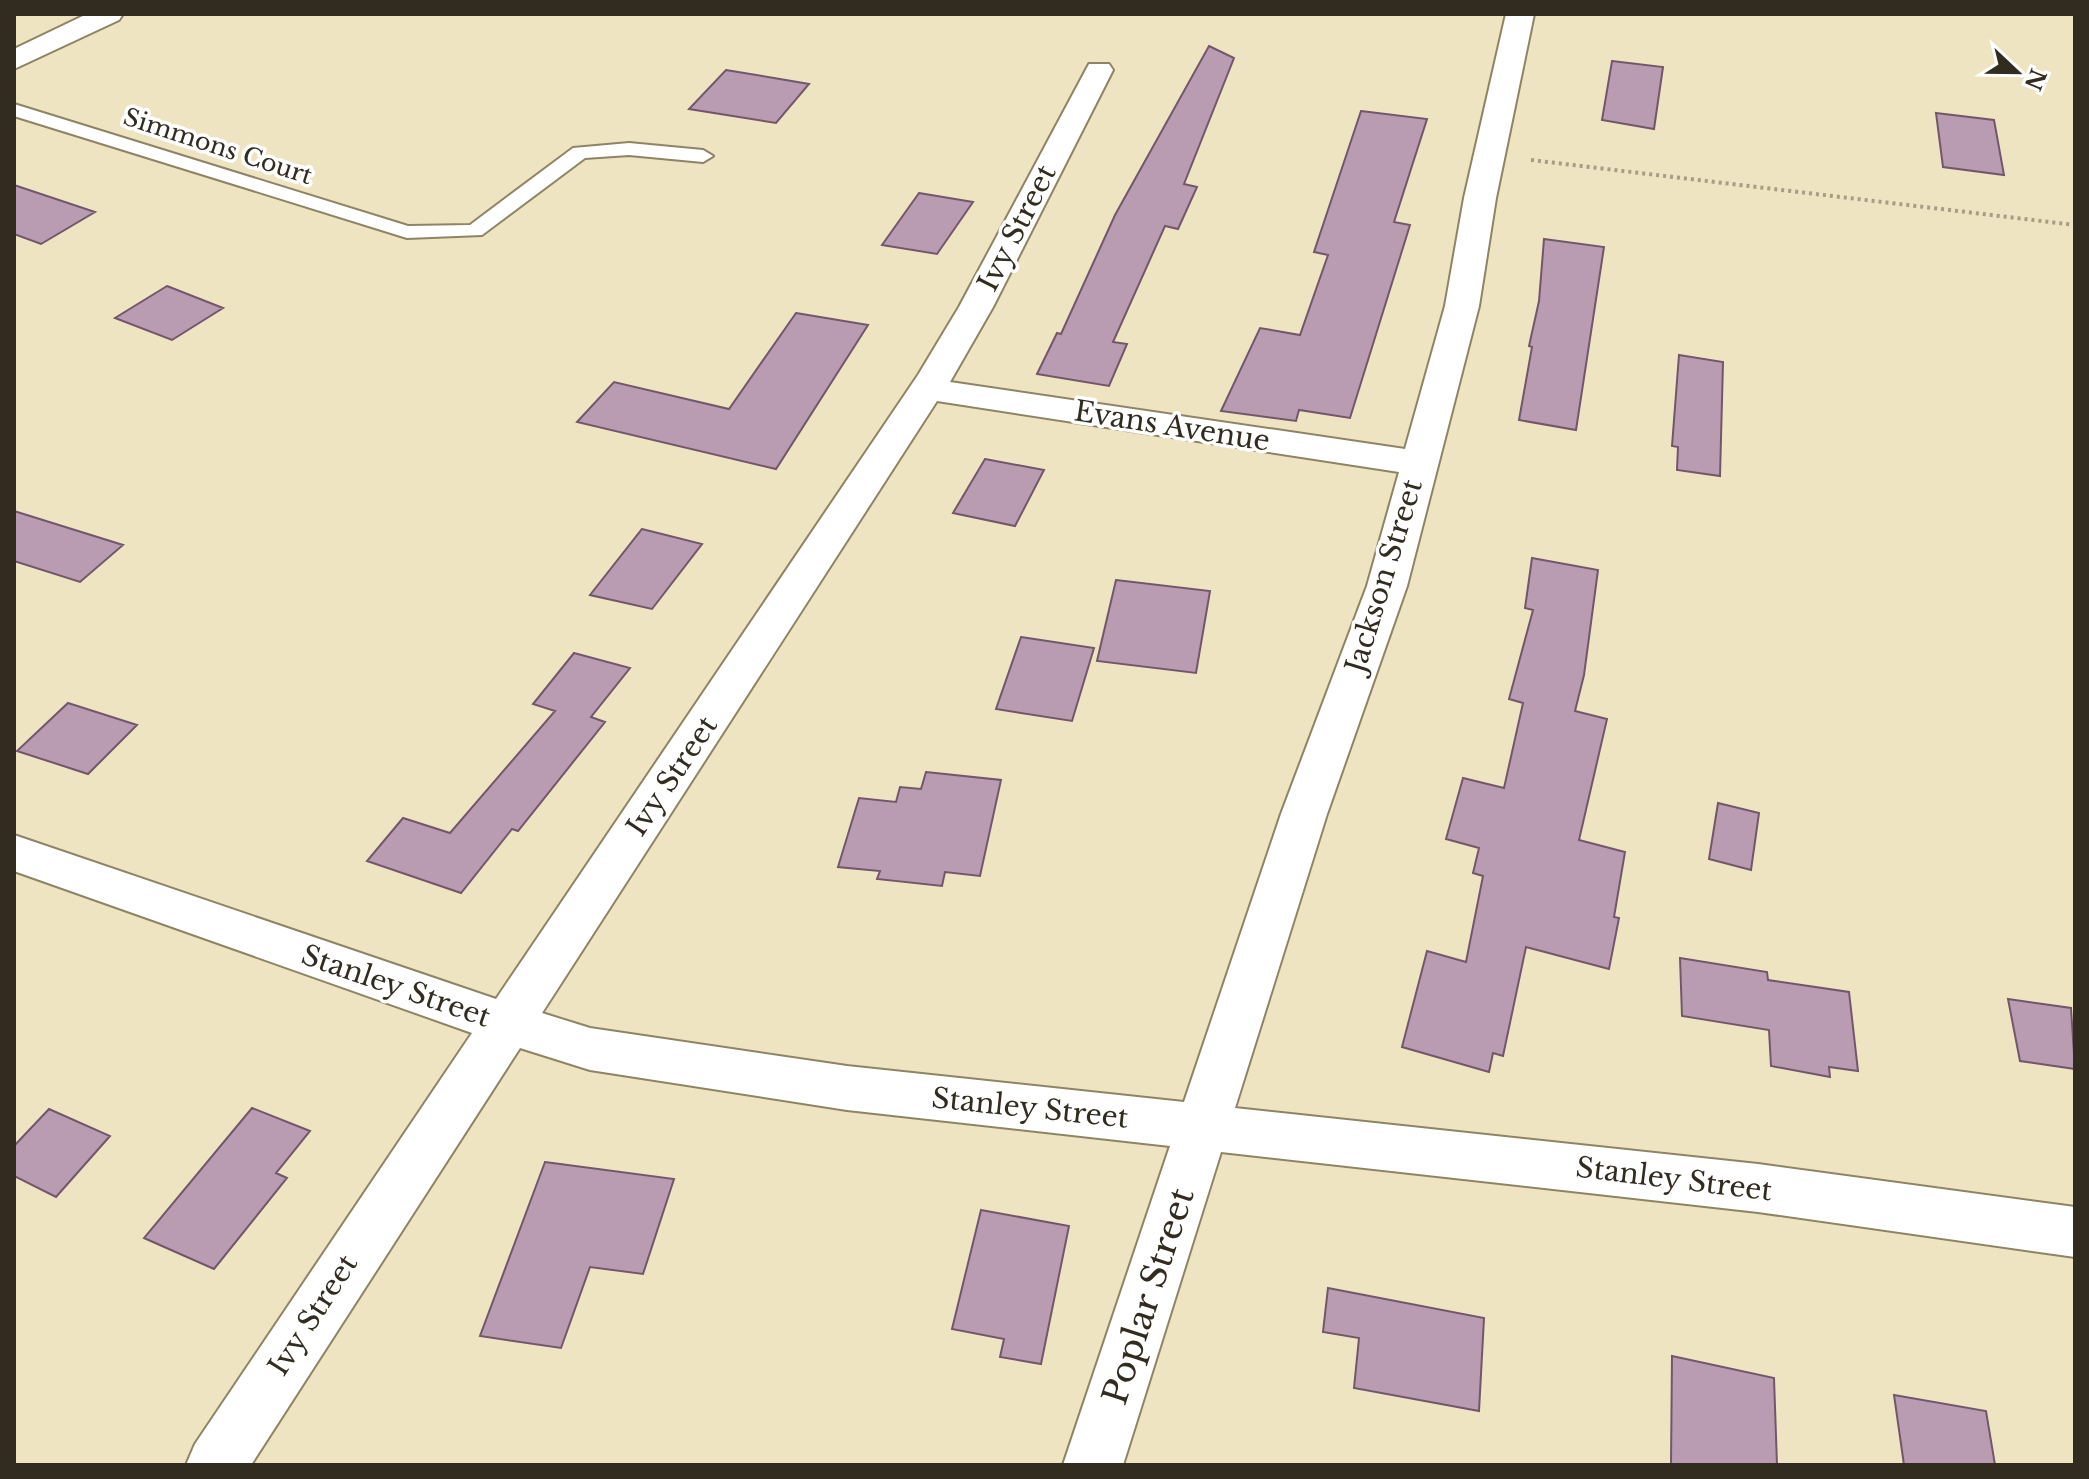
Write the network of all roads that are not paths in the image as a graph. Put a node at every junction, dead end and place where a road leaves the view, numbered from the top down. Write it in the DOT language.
graph roads {
  1 [pos="109,14"];
  2 [pos="1520,14"];
  3 [pos="14,60"];
  4 [pos="1099,70"];
  5 [pos="14,110"];
  6 [pos="703,156"];
  7 [pos="926,389"];
  8 [pos="1418,463"];
  9 [pos="14,853"];
  10 [pos="505,1023"];
  11 [pos="1203,1126"];
  12 [pos="2075,1232"];
  13 [pos="216,1465"];
  14 [pos="1093,1465"];
  1 -- 3 [label="street"];
  2 -- 8 [label="street, Jackson Street"];
  4 -- 7 [label="street, Ivy Street"];
  5 -- 6 [label="lane, Simmons Court"];
  7 -- 8 [label="street, Evans Avenue"];
  7 -- 10 [label="street, Ivy Street"];
  8 -- 11 [label="street, Jackson Street"];
  9 -- 10 [label="street, Stanley Street"];
  10 -- 11 [label="street, Stanley Street"];
  10 -- 13 [label="street, Ivy Street"];
  11 -- 12 [label="street, Stanley Street"];
  11 -- 14 [label="street, Poplar Street"];
}
